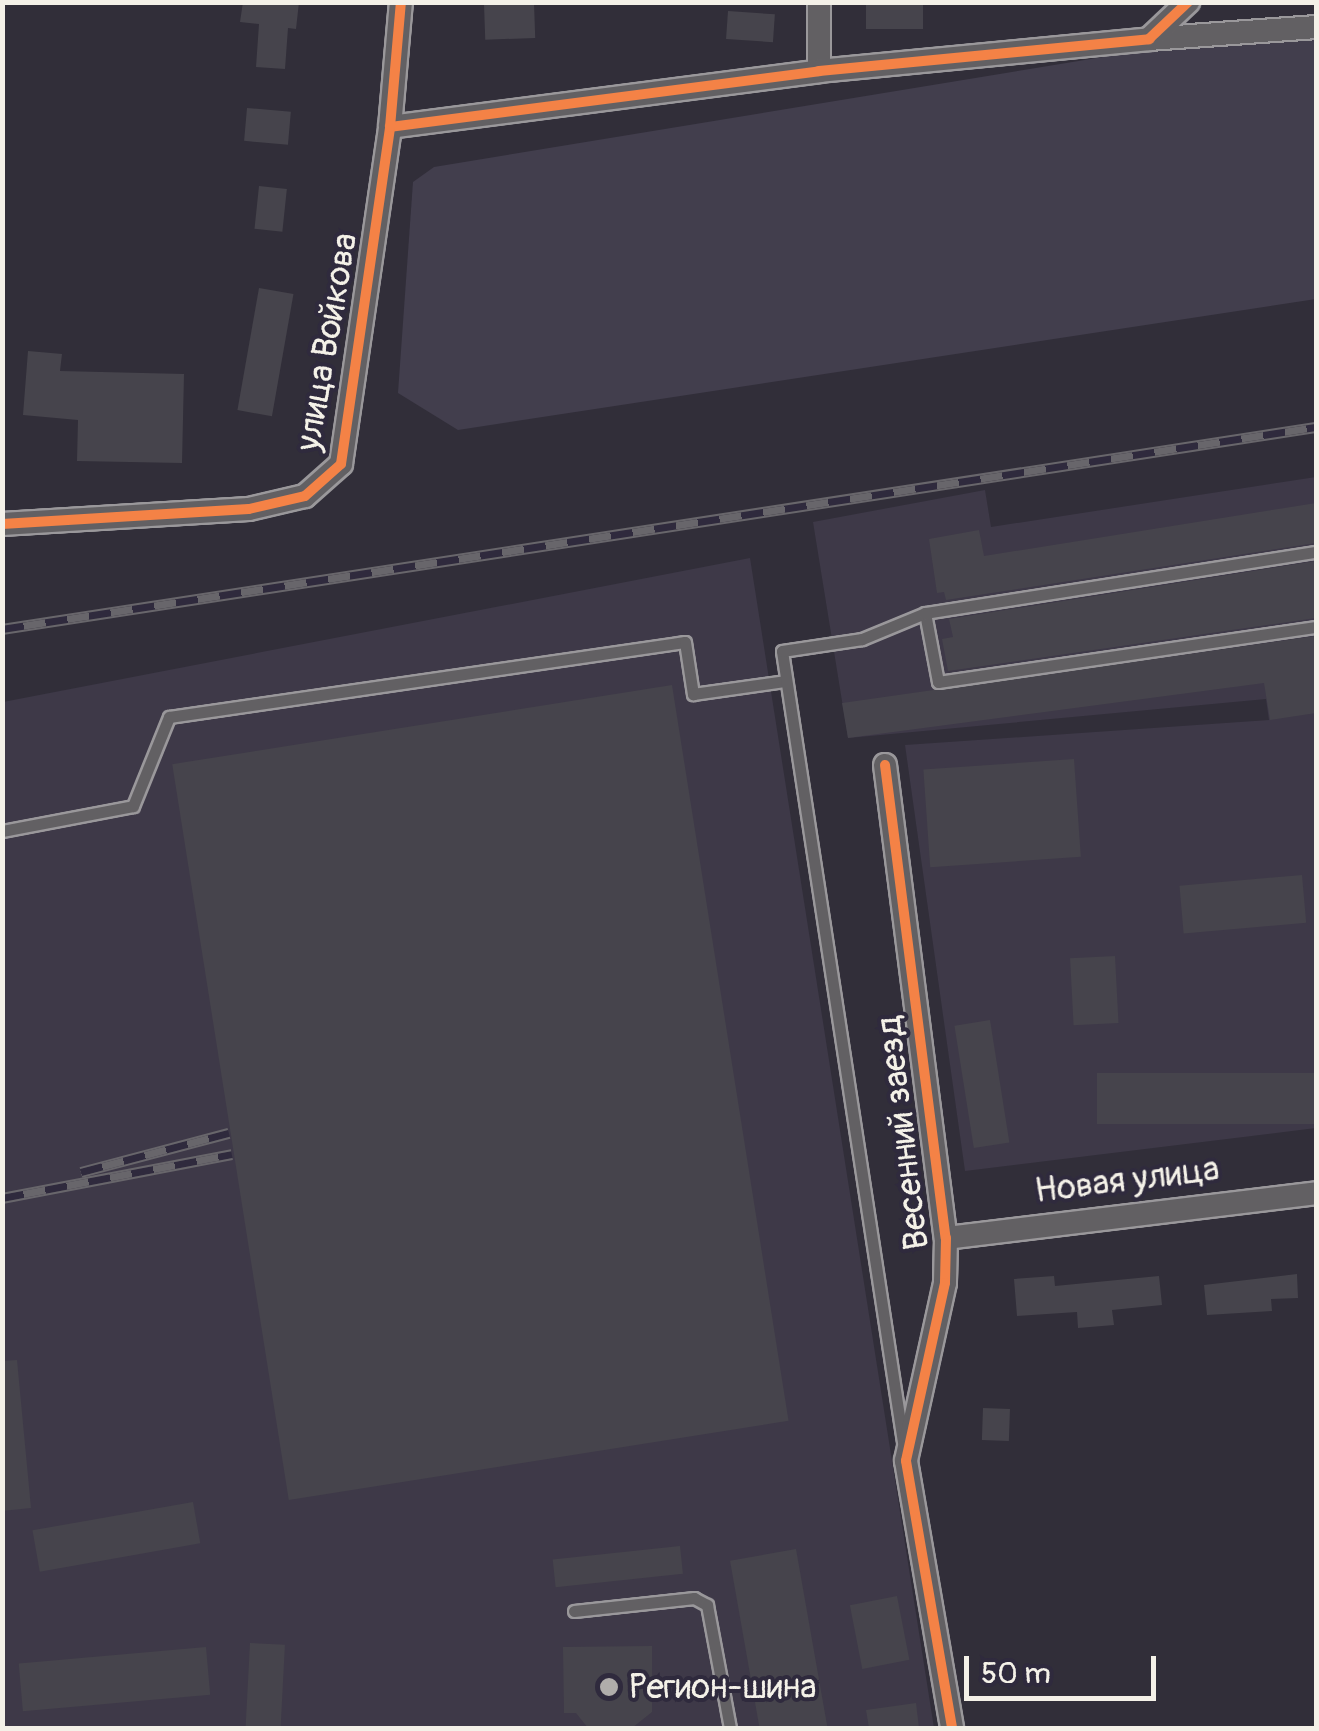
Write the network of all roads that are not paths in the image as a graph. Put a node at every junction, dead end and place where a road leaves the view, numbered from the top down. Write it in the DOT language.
graph roads {
  1 [pos="401,2"];
  2 [pos="820,2"];
  3 [pos="1188,2"];
  4 [pos="1316,27"];
  5 [pos="1149,39"];
  6 [pos="819,71"];
  7 [pos="390,127"];
  8 [pos="2,524"];
  9 [pos="1316,552"];
  10 [pos="925,612"];
  11 [pos="1316,627"];
  12 [pos="786,680"];
  13 [pos="885,764"];
  14 [pos="2,830"];
  15 [pos="1316,1193"];
  16 [pos="946,1238"];
  17 [pos="906,1462"];
  18 [pos="574,1611"];
  19 [pos="730,1728"];
  20 [pos="952,1728"];
  1 -- 7 [label="street, улица Войкова"];
  2 -- 6 [label="street"];
  3 -- 5 [label="street"];
  4 -- 5 [label="street"];
  5 -- 6 [label="street"];
  6 -- 7 [label="street"];
  7 -- 8 [label="street, улица Войкова"];
  9 -- 10 [label="lane"];
  10 -- 11 [label="lane"];
  10 -- 12 [label="lane"];
  12 -- 14 [label="lane"];
  12 -- 17 [label="lane"];
  13 -- 16 [label="street, Весенний заезд"];
  15 -- 16 [label="street, Новая улица"];
  16 -- 17 [label="street, Весенний заезд"];
  17 -- 20 [label="street, Весенний заезд"];
  18 -- 19 [label="lane"];
}
